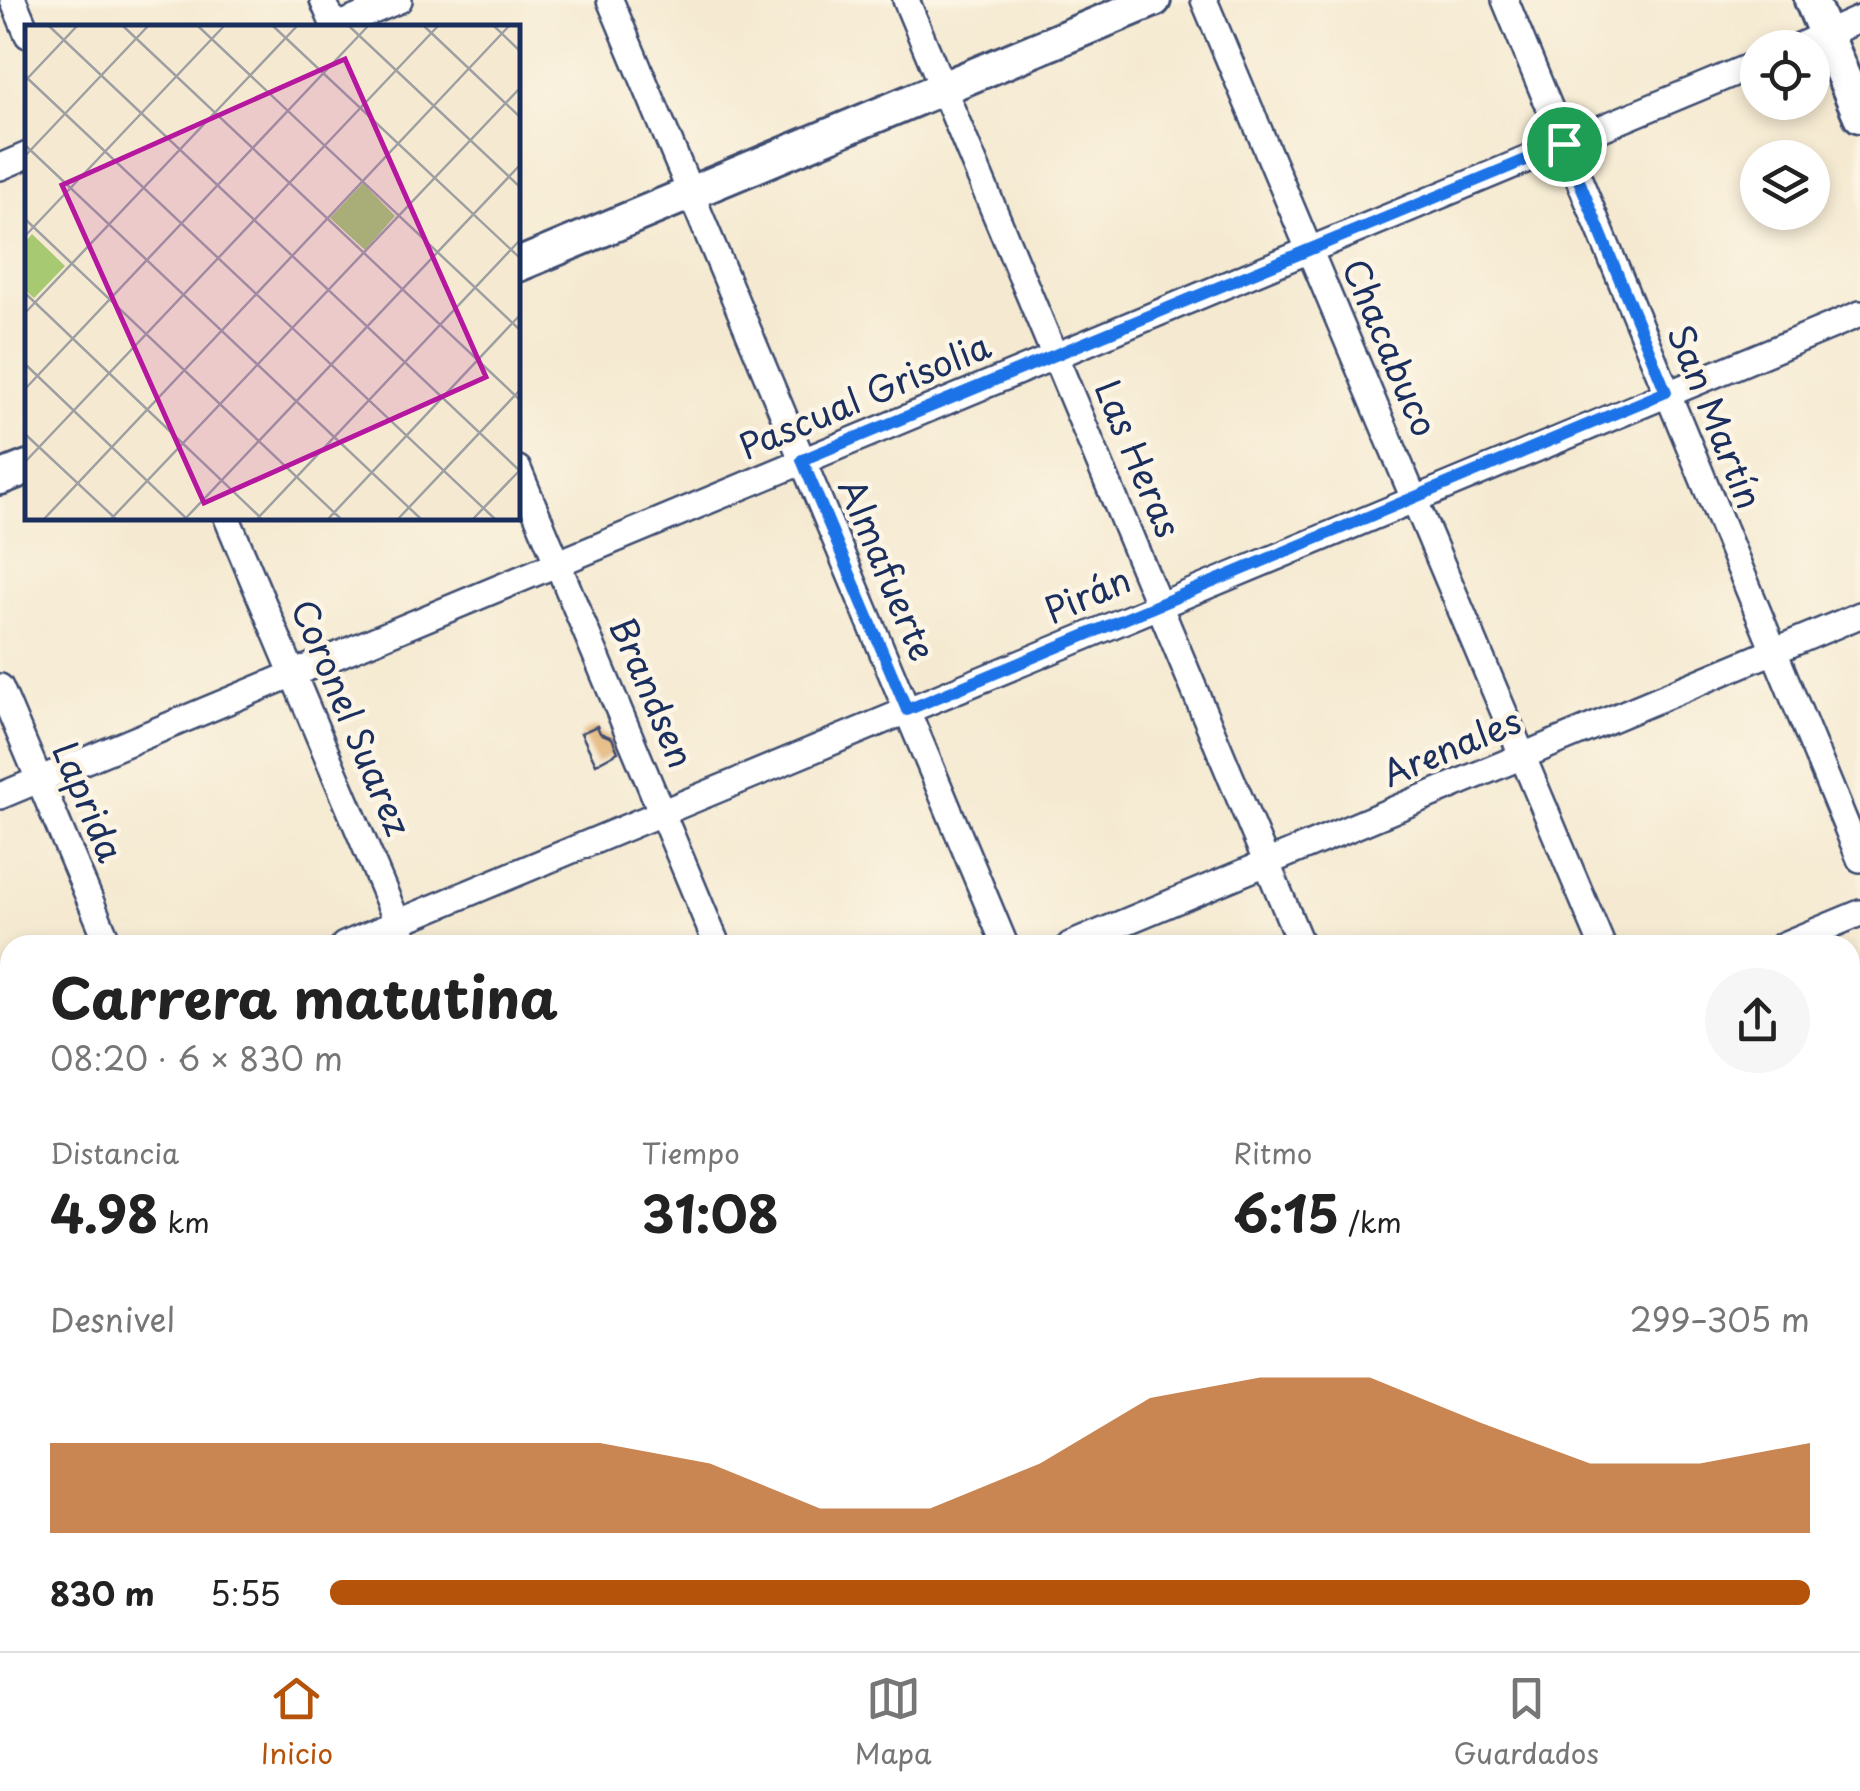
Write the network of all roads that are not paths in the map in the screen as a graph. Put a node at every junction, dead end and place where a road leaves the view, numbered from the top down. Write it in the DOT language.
graph roads {
  1 [pos="13,0"];
  2 [pos="324,0"];
  3 [pos="399,0"];
  4 [pos="610,0"];
  5 [pos="906,0"];
  6 [pos="1154,0"];
  7 [pos="1204,0"];
  8 [pos="1505,0"];
  9 [pos="1811,0"];
  10 [pos="1842,20"];
  11 [pos="333,25"];
  12 [pos="339,25"];
  13 [pos="25,28"];
  14 [pos="1860,58"];
  15 [pos="1740,71"];
  16 [pos="944,90"];
  17 [pos="1860,116"];
  18 [pos="1564,144"];
  19 [pos="25,156"];
  20 [pos="0,167"];
  21 [pos="692,194"];
  22 [pos="1309,249"];
  23 [pos="520,263"];
  24 [pos="1860,314"];
  25 [pos="1055,355"];
  26 [pos="1666,392"];
  27 [pos="802,460"];
  28 [pos="25,468"];
  29 [pos="520,475"];
  30 [pos="0,478"];
  31 [pos="1414,498"];
  32 [pos="229,520"];
  33 [pos="558,564"];
  34 [pos="1160,604"];
  35 [pos="1860,615"];
  36 [pos="1773,652"];
  37 [pos="293,673"];
  38 [pos="0,687"];
  39 [pos="907,710"];
  40 [pos="1521,757"];
  41 [pos="39,779"];
  42 [pos="0,796"];
  43 [pos="664,813"];
  44 [pos="1860,859"];
  45 [pos="1267,863"];
  46 [pos="1860,913"];
  47 [pos="403,934"];
  48 [pos="105,935"];
  49 [pos="713,935"];
  50 [pos="1001,935"];
  51 [pos="1094,935"];
  52 [pos="1298,935"];
  53 [pos="1598,935"];
  54 [pos="1807,935"];
  1 -- 13 [label="street"];
  2 -- 11 [label="street"];
  3 -- 12 [label="street"];
  4 -- 21 [label="street, Almafuerte"];
  5 -- 16 [label="street, Las Heras"];
  6 -- 16 [label="main road"];
  7 -- 22 [label="street, Chacabuco"];
  8 -- 18 [label="street, San Martín"];
  9 -- 10 [label="main road"];
  10 -- 14 [label="main road"];
  10 -- 17 [label="main road"];
  15 -- 18 [label="street, Pascual Grisolia"];
  16 -- 21 [label="main road"];
  16 -- 25 [label="street, Las Heras"];
  18 -- 22 [label="street, Pascual Grisolia"];
  18 -- 26 [label="street, San Martín"];
  19 -- 20 [label="street"];
  21 -- 23 [label="main road"];
  21 -- 27 [label="street, Almafuerte"];
  22 -- 25 [label="street, Pascual Grisolia"];
  22 -- 31 [label="street, Chacabuco"];
  24 -- 26 [label="street, Pirán"];
  25 -- 27 [label="street, Pascual Grisolia"];
  25 -- 34 [label="street, Las Heras"];
  26 -- 31 [label="street, Pirán"];
  26 -- 36 [label="street, San Martín"];
  27 -- 33 [label="street, Pascual Grisolia"];
  27 -- 39 [label="street, Almafuerte"];
  28 -- 30 [label="main road"];
  29 -- 33 [label="street, Brandsen"];
  31 -- 34 [label="street, Pirán"];
  31 -- 40 [label="street, Chacabuco"];
  32 -- 37 [label="street, Coronel Suarez"];
  33 -- 37 [label="street, Pascual Grisolia"];
  33 -- 43 [label="street, Brandsen"];
  34 -- 39 [label="street, Pirán"];
  34 -- 45 [label="street, Las Heras"];
  35 -- 36 [label="street, Arenales"];
  36 -- 40 [label="street, Arenales"];
  36 -- 44 [label="street, San Martín"];
  37 -- 41 [label="street, Pascual Grisolia"];
  37 -- 47 [label="street, Coronel Suarez"];
  38 -- 41 [label="street, Laprida"];
  39 -- 43 [label="street, Pirán"];
  39 -- 50 [label="street, Almafuerte"];
  40 -- 45 [label="street, Arenales"];
  40 -- 53 [label="street, Chacabuco"];
  41 -- 42 [label="street, Pascual Grisolia"];
  41 -- 48 [label="street, Laprida"];
  43 -- 47 [label="street, Pirán"];
  43 -- 49 [label="street, Brandsen"];
  45 -- 51 [label="street, Arenales"];
  45 -- 52 [label="street, Las Heras"];
  46 -- 54 [label="street"];
}
